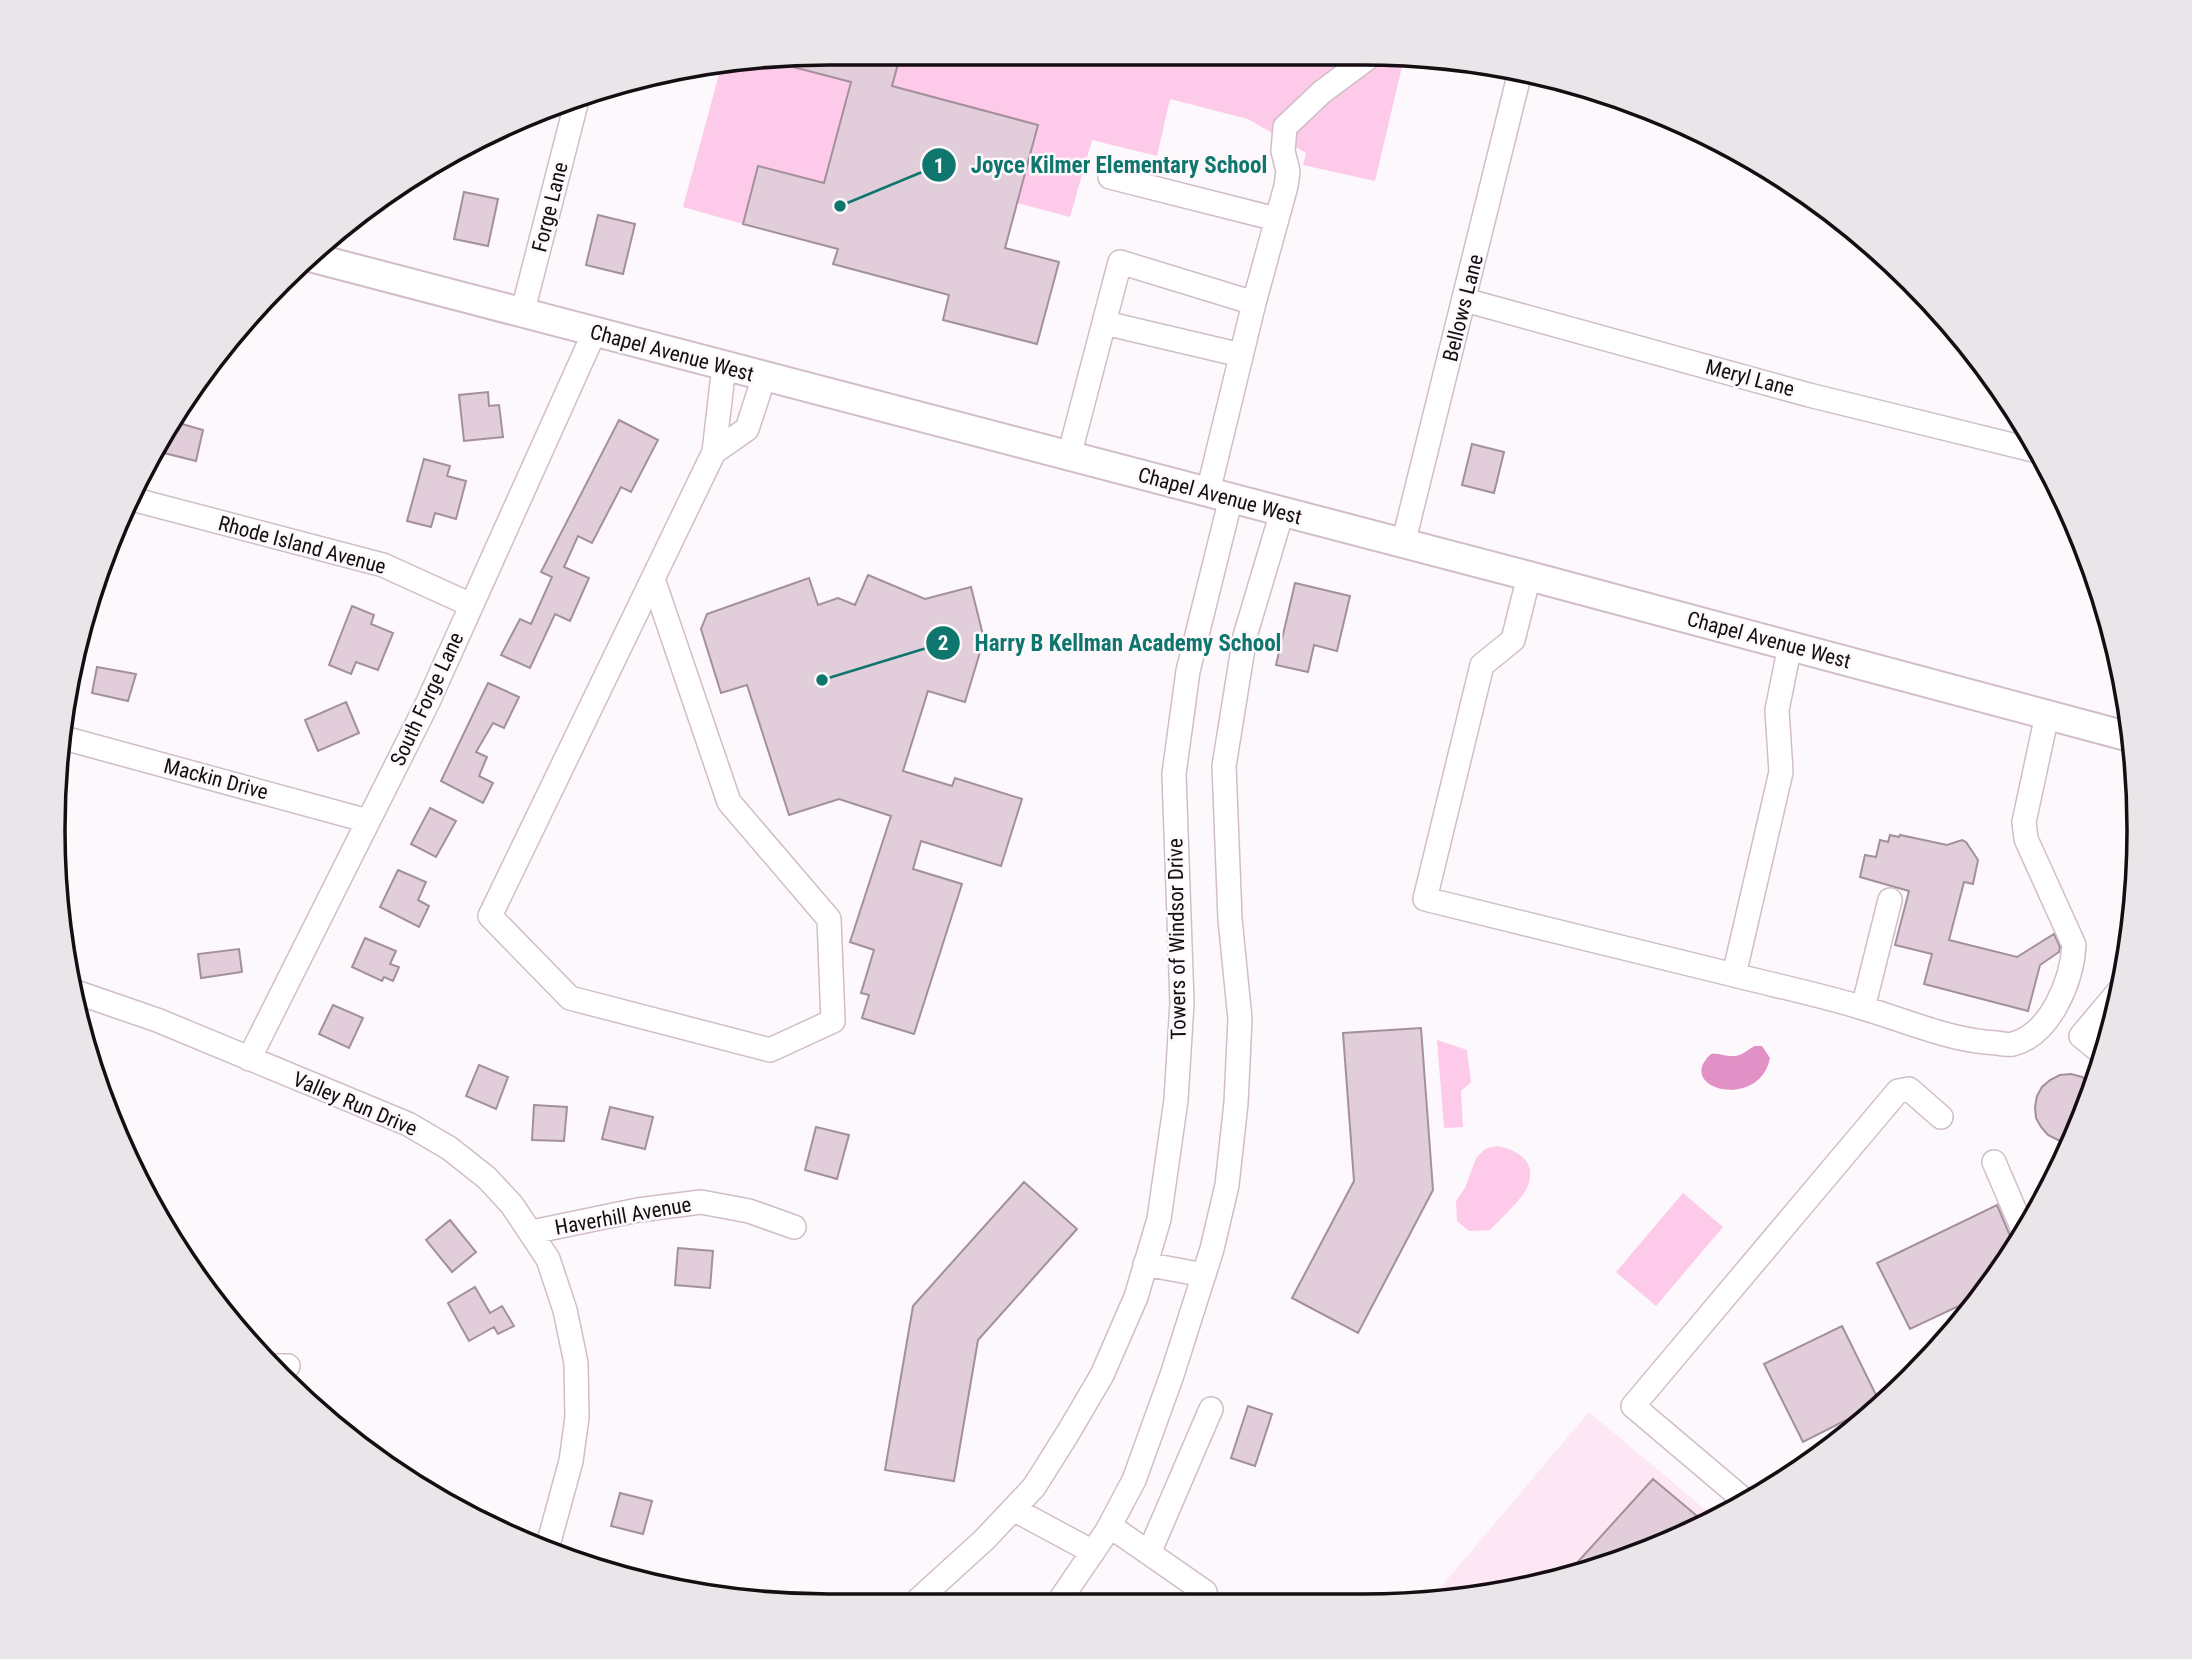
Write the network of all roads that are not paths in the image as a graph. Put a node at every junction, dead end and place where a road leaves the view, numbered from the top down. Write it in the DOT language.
graph roads {
  1 [pos="1358,65"];
  2 [pos="1518,80"];
  3 [pos="575,109"];
  4 [pos="1110,177"];
  5 [pos="1276,219"];
  6 [pos="320,260"];
  7 [pos="1465,300"];
  8 [pos="1254,303"];
  9 [pos="522,314"];
  10 [pos="1105,323"];
  11 [pos="594,333"];
  12 [pos="1241,355"];
  13 [pos="724,366"];
  14 [pos="764,377"];
  15 [pos="2026,448"];
  16 [pos="714,452"];
  17 [pos="1069,456"];
  18 [pos="1219,495"];
  19 [pos="139,501"];
  20 [pos="1282,512"];
  21 [pos="1403,544"];
  22 [pos="1529,576"];
  23 [pos="653,579"];
  24 [pos="471,605"];
  25 [pos="1790,645"];
  26 [pos="2047,715"];
  27 [pos="2121,735"];
  28 [pos="70,739"];
  29 [pos="368,821"];
  30 [pos="1890,900"];
  31 [pos="1734,975"];
  32 [pos="83,994"];
  33 [pos="2106,1006"];
  34 [pos="1863,1007"];
  35 [pos="2095,1047"];
  36 [pos="249,1059"];
  37 [pos="1941,1116"];
  38 [pos="1994,1162"];
  39 [pos="2019,1221"];
  40 [pos="794,1227"];
  41 [pos="532,1232"];
  42 [pos="1145,1265"];
  43 [pos="1204,1275"];
  44 [pos="1211,1409"];
  45 [pos="1739,1495"];
  46 [pos="1013,1509"];
  47 [pos="1110,1527"];
  48 [pos="549,1540"];
  49 [pos="1093,1552"];
  50 [pos="1149,1553"];
  51 [pos="1205,1591"];
  52 [pos="925,1594"];
  53 [pos="1064,1594"];
  1 -- 5 [label="street, Towers of Windsor Drive"];
  2 -- 7 [label="street, Bellows Lane"];
  3 -- 9 [label="street, Forge Lane"];
  4 -- 5 [label="street"];
  5 -- 8 [label="street, Towers of Windsor Drive"];
  6 -- 9 [label="main road, Chapel Avenue West"];
  7 -- 15 [label="street, Meryl Lane"];
  7 -- 21 [label="street, Bellows Lane"];
  8 -- 10 [label="street"];
  8 -- 12 [label="street, Towers of Windsor Drive"];
  9 -- 11 [label="main road, Chapel Avenue West"];
  10 -- 12 [label="street"];
  10 -- 17 [label="street"];
  11 -- 13 [label="main road, Chapel Avenue West"];
  11 -- 24 [label="street, South Forge Lane"];
  12 -- 18 [label="street, Towers of Windsor Drive"];
  13 -- 14 [label="main road, Chapel Avenue West"];
  13 -- 16 [label="street"];
  14 -- 16 [label="street"];
  14 -- 17 [label="main road, Chapel Avenue West"];
  16 -- 23 [label="street"];
  17 -- 18 [label="main road, Chapel Avenue West"];
  18 -- 20 [label="main road, Chapel Avenue West"];
  18 -- 42 [label="street, Towers of Windsor Drive"];
  19 -- 24 [label="street, Rhode Island Avenue"];
  20 -- 21 [label="main road, Chapel Avenue West"];
  20 -- 43 [label="street"];
  21 -- 22 [label="main road, Chapel Avenue West"];
  22 -- 25 [label="main road, Chapel Avenue West"];
  22 -- 31 [label="street"];
  23 -- 23 [label="street"];
  24 -- 29 [label="street, South Forge Lane"];
  25 -- 26 [label="main road, Chapel Avenue West"];
  25 -- 31 [label="street"];
  26 -- 27 [label="main road, Chapel Avenue West"];
  26 -- 34 [label="street"];
  28 -- 29 [label="street, Mackin Drive"];
  29 -- 36 [label="street, South Forge Lane"];
  30 -- 34 [label="street"];
  31 -- 34 [label="street"];
  32 -- 36 [label="street, Valley Run Drive"];
  33 -- 35 [label="street"];
  36 -- 41 [label="street, Valley Run Drive"];
  37 -- 45 [label="street"];
  38 -- 39 [label="street"];
  40 -- 41 [label="street, Haverhill Avenue"];
  41 -- 48 [label="street, Valley Run Drive"];
  42 -- 43 [label="street"];
  42 -- 46 [label="street, Towers of Windsor Drive"];
  43 -- 47 [label="street"];
  44 -- 50 [label="street"];
  46 -- 49 [label="street"];
  46 -- 52 [label="street, Towers of Windsor Drive"];
  47 -- 49 [label="street"];
  47 -- 50 [label="street"];
  49 -- 53 [label="street"];
  50 -- 51 [label="street"];
}
